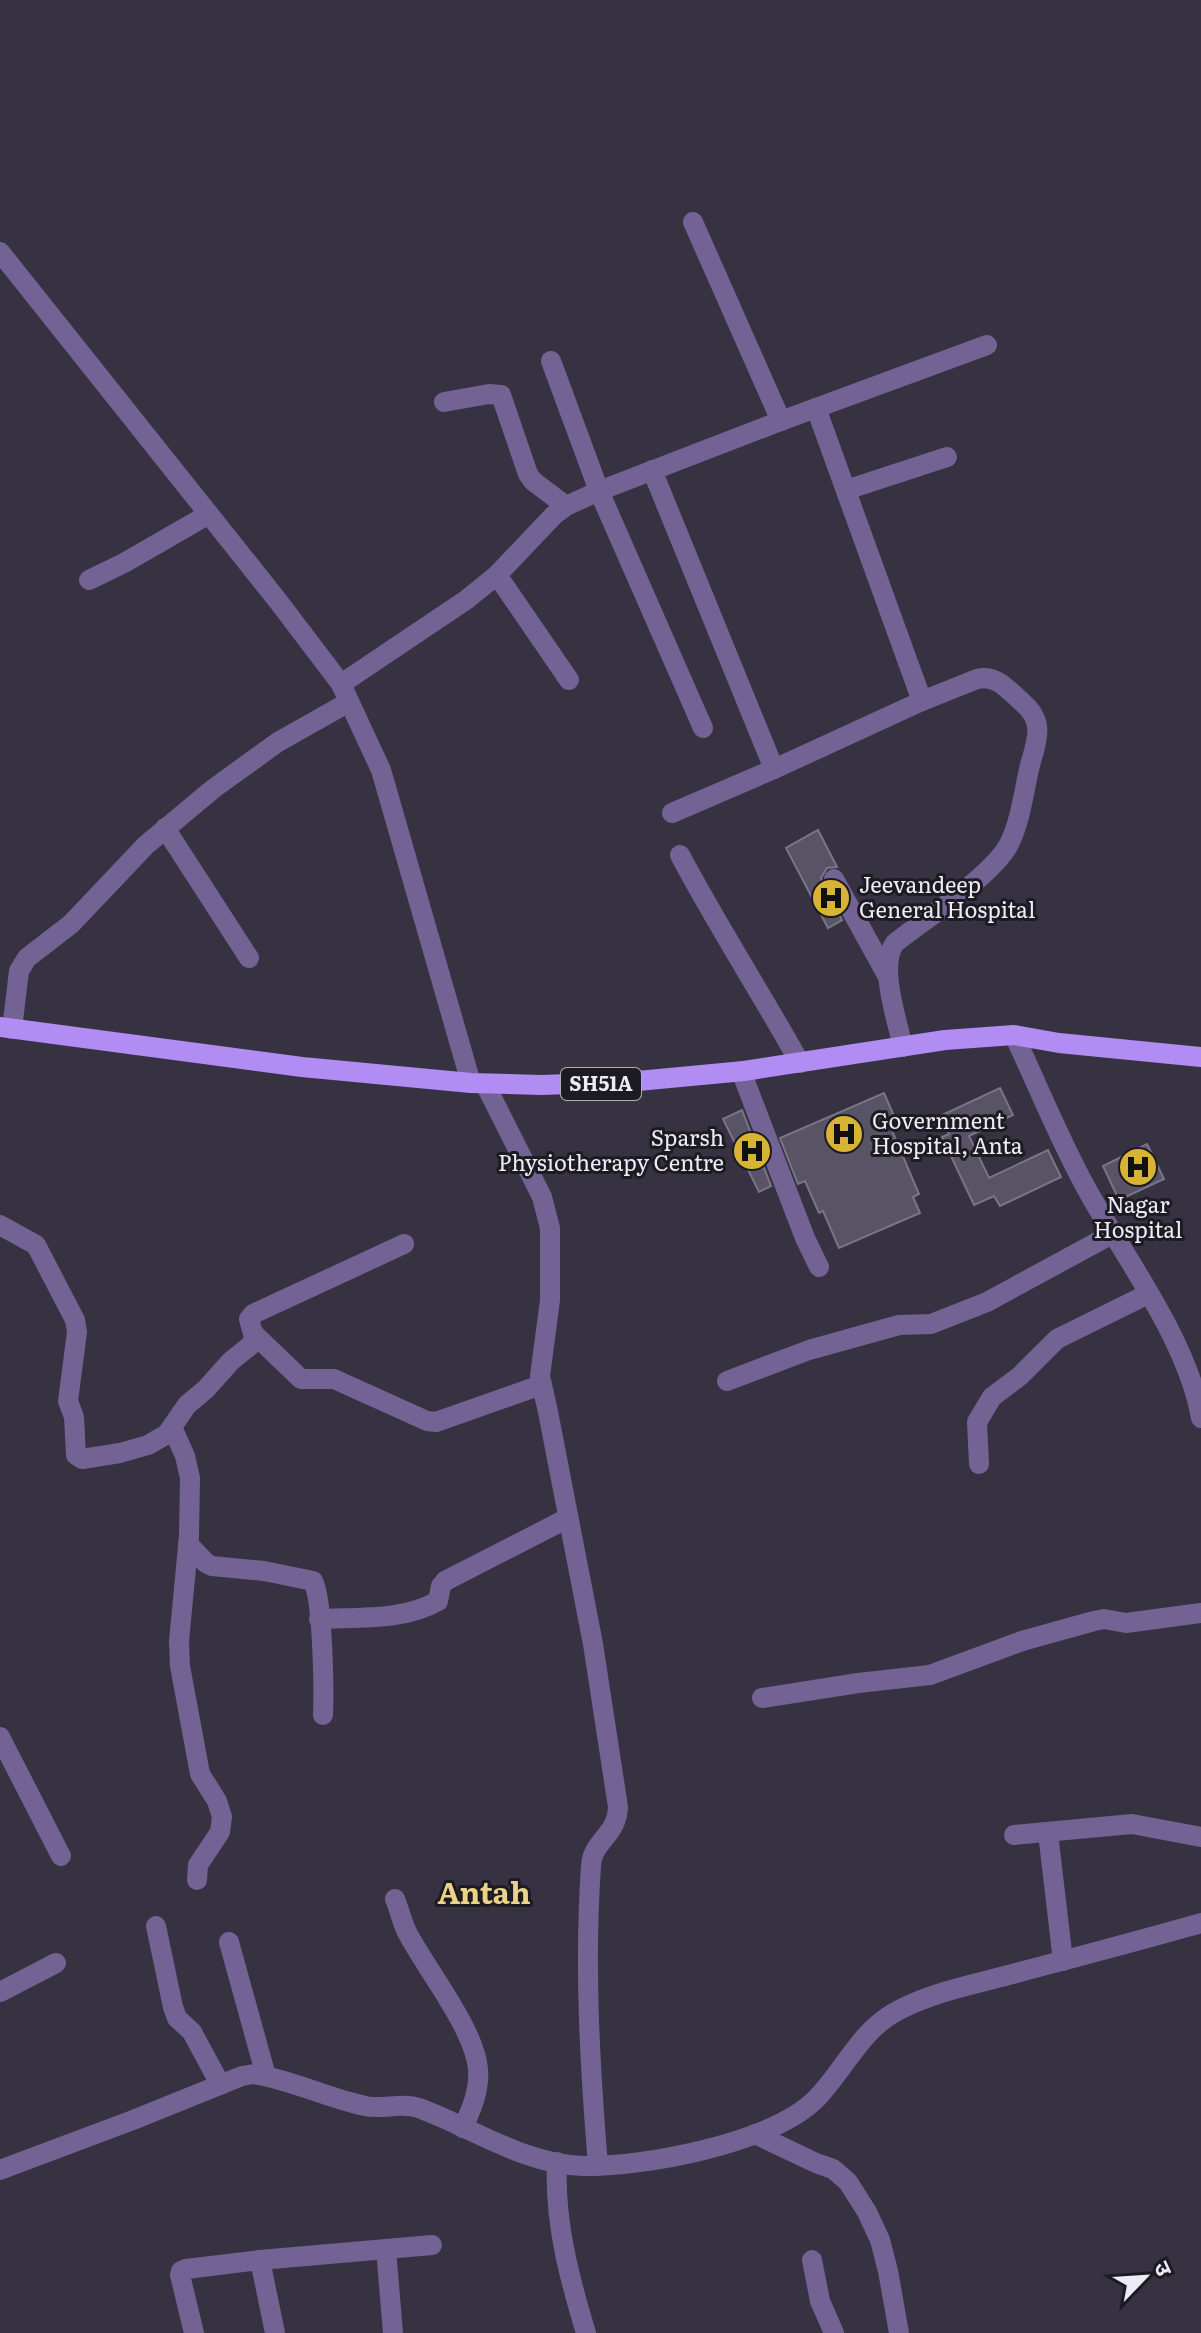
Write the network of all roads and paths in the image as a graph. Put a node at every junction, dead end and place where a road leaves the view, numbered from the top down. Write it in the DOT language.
graph roads {
  1 [pos="693,222"];
  2 [pos="0,252"];
  3 [pos="987,345"];
  4 [pos="551,361"];
  5 [pos="444,402"];
  6 [pos="816,408"];
  7 [pos="781,421"];
  8 [pos="947,457"];
  9 [pos="652,470"];
  10 [pos="846,490"];
  11 [pos="599,491"];
  12 [pos="566,506"];
  13 [pos="209,514"];
  14 [pos="497,575"];
  15 [pos="89,580"];
  16 [pos="569,680"];
  17 [pos="345,693"];
  18 [pos="922,701"];
  19 [pos="703,728"];
  20 [pos="774,769"];
  21 [pos="672,813"];
  22 [pos="165,828"];
  23 [pos="680,855"];
  24 [pos="834,879"];
  25 [pos="249,958"];
  26 [pos="888,977"];
  27 [pos="6,1028"];
  28 [pos="1014,1035"];
  29 [pos="903,1047"];
  30 [pos="1201,1057"];
  31 [pos="800,1063"];
  32 [pos="741,1071"];
  33 [pos="478,1083"];
  34 [pos="0,1225"];
  35 [pos="1112,1234"];
  36 [pos="404,1244"];
  37 [pos="819,1267"];
  38 [pos="1148,1294"];
  39 [pos="254,1334"];
  40 [pos="727,1381"];
  41 [pos="541,1385"];
  42 [pos="1201,1418"];
  43 [pos="172,1427"];
  44 [pos="979,1464"];
  45 [pos="568,1518"];
  46 [pos="188,1544"];
  47 [pos="1201,1613"];
  48 [pos="319,1619"];
  49 [pos="762,1698"];
  50 [pos="323,1715"];
  51 [pos="0,1737"];
  52 [pos="1048,1833"];
  53 [pos="1014,1835"];
  54 [pos="1201,1837"];
  55 [pos="61,1856"];
  56 [pos="197,1880"];
  57 [pos="395,1899"];
  58 [pos="1201,1923"];
  59 [pos="156,1926"];
  60 [pos="229,1942"];
  61 [pos="1063,1961"];
  62 [pos="56,1963"];
  63 [pos="0,1992"];
  64 [pos="266,2076"];
  65 [pos="220,2084"];
  66 [pos="463,2128"];
  67 [pos="755,2134"];
  68 [pos="557,2162"];
  69 [pos="598,2166"];
  70 [pos="0,2170"];
  71 [pos="432,2245"];
  72 [pos="386,2249"];
  73 [pos="260,2260"];
  74 [pos="812,2260"];
  75 [pos="194,2333"];
  76 [pos="275,2333"];
  77 [pos="393,2333"];
  78 [pos="586,2333"];
  79 [pos="834,2333"];
  80 [pos="899,2333"];
  1 -- 7 [label="street"];
  2 -- 13 [label="street"];
  3 -- 6 [label="street"];
  4 -- 11 [label="street"];
  5 -- 12 [label="street"];
  6 -- 7 [label="street"];
  6 -- 10 [label="street"];
  7 -- 9 [label="street"];
  8 -- 10 [label="street"];
  9 -- 11 [label="street"];
  9 -- 20 [label="street"];
  10 -- 18 [label="street"];
  11 -- 12 [label="street"];
  11 -- 19 [label="street"];
  12 -- 14 [label="street"];
  13 -- 15 [label="street"];
  13 -- 17 [label="street"];
  14 -- 16 [label="street"];
  14 -- 17 [label="street"];
  17 -- 22 [label="street"];
  17 -- 33 [label="street"];
  18 -- 20 [label="street"];
  18 -- 26 [label="street"];
  20 -- 21 [label="street"];
  22 -- 25 [label="street"];
  22 -- 27 [label="street"];
  23 -- 31 [label="street"];
  24 -- 26 [label="street"];
  26 -- 29 [label="street"];
  27 -- 33 [label="main road, SH51A"];
  28 -- 29 [label="main road, SH51A"];
  28 -- 30 [label="main road, SH51A"];
  28 -- 35 [label="street"];
  29 -- 31 [label="main road, SH51A"];
  31 -- 32 [label="main road, SH51A"];
  32 -- 33 [label="main road, SH51A"];
  32 -- 37 [label="street"];
  33 -- 41 [label="street"];
  34 -- 43 [label="street"];
  35 -- 38 [label="street"];
  35 -- 40 [label="street"];
  36 -- 39 [label="street"];
  38 -- 42 [label="street"];
  38 -- 44 [label="street"];
  39 -- 41 [label="street"];
  39 -- 43 [label="street"];
  41 -- 45 [label="street"];
  43 -- 46 [label="street"];
  45 -- 48 [label="street"];
  45 -- 69 [label="street"];
  46 -- 48 [label="street"];
  46 -- 56 [label="street"];
  47 -- 49 [label="street"];
  48 -- 50 [label="street"];
  51 -- 55 [label="street"];
  52 -- 53 [label="street"];
  52 -- 54 [label="street"];
  52 -- 61 [label="street"];
  57 -- 66 [label="street"];
  58 -- 61 [label="street"];
  59 -- 65 [label="street"];
  60 -- 64 [label="street"];
  61 -- 67 [label="street"];
  62 -- 63 [label="street"];
  64 -- 65 [label="street"];
  64 -- 66 [label="street"];
  65 -- 70 [label="street"];
  66 -- 68 [label="street"];
  67 -- 69 [label="street"];
  67 -- 80 [label="street"];
  68 -- 69 [label="street"];
  68 -- 78 [label="street"];
  71 -- 72 [label="street"];
  72 -- 73 [label="street"];
  72 -- 77 [label="street"];
  73 -- 75 [label="street"];
  73 -- 76 [label="street"];
  74 -- 79 [label="street"];
}
